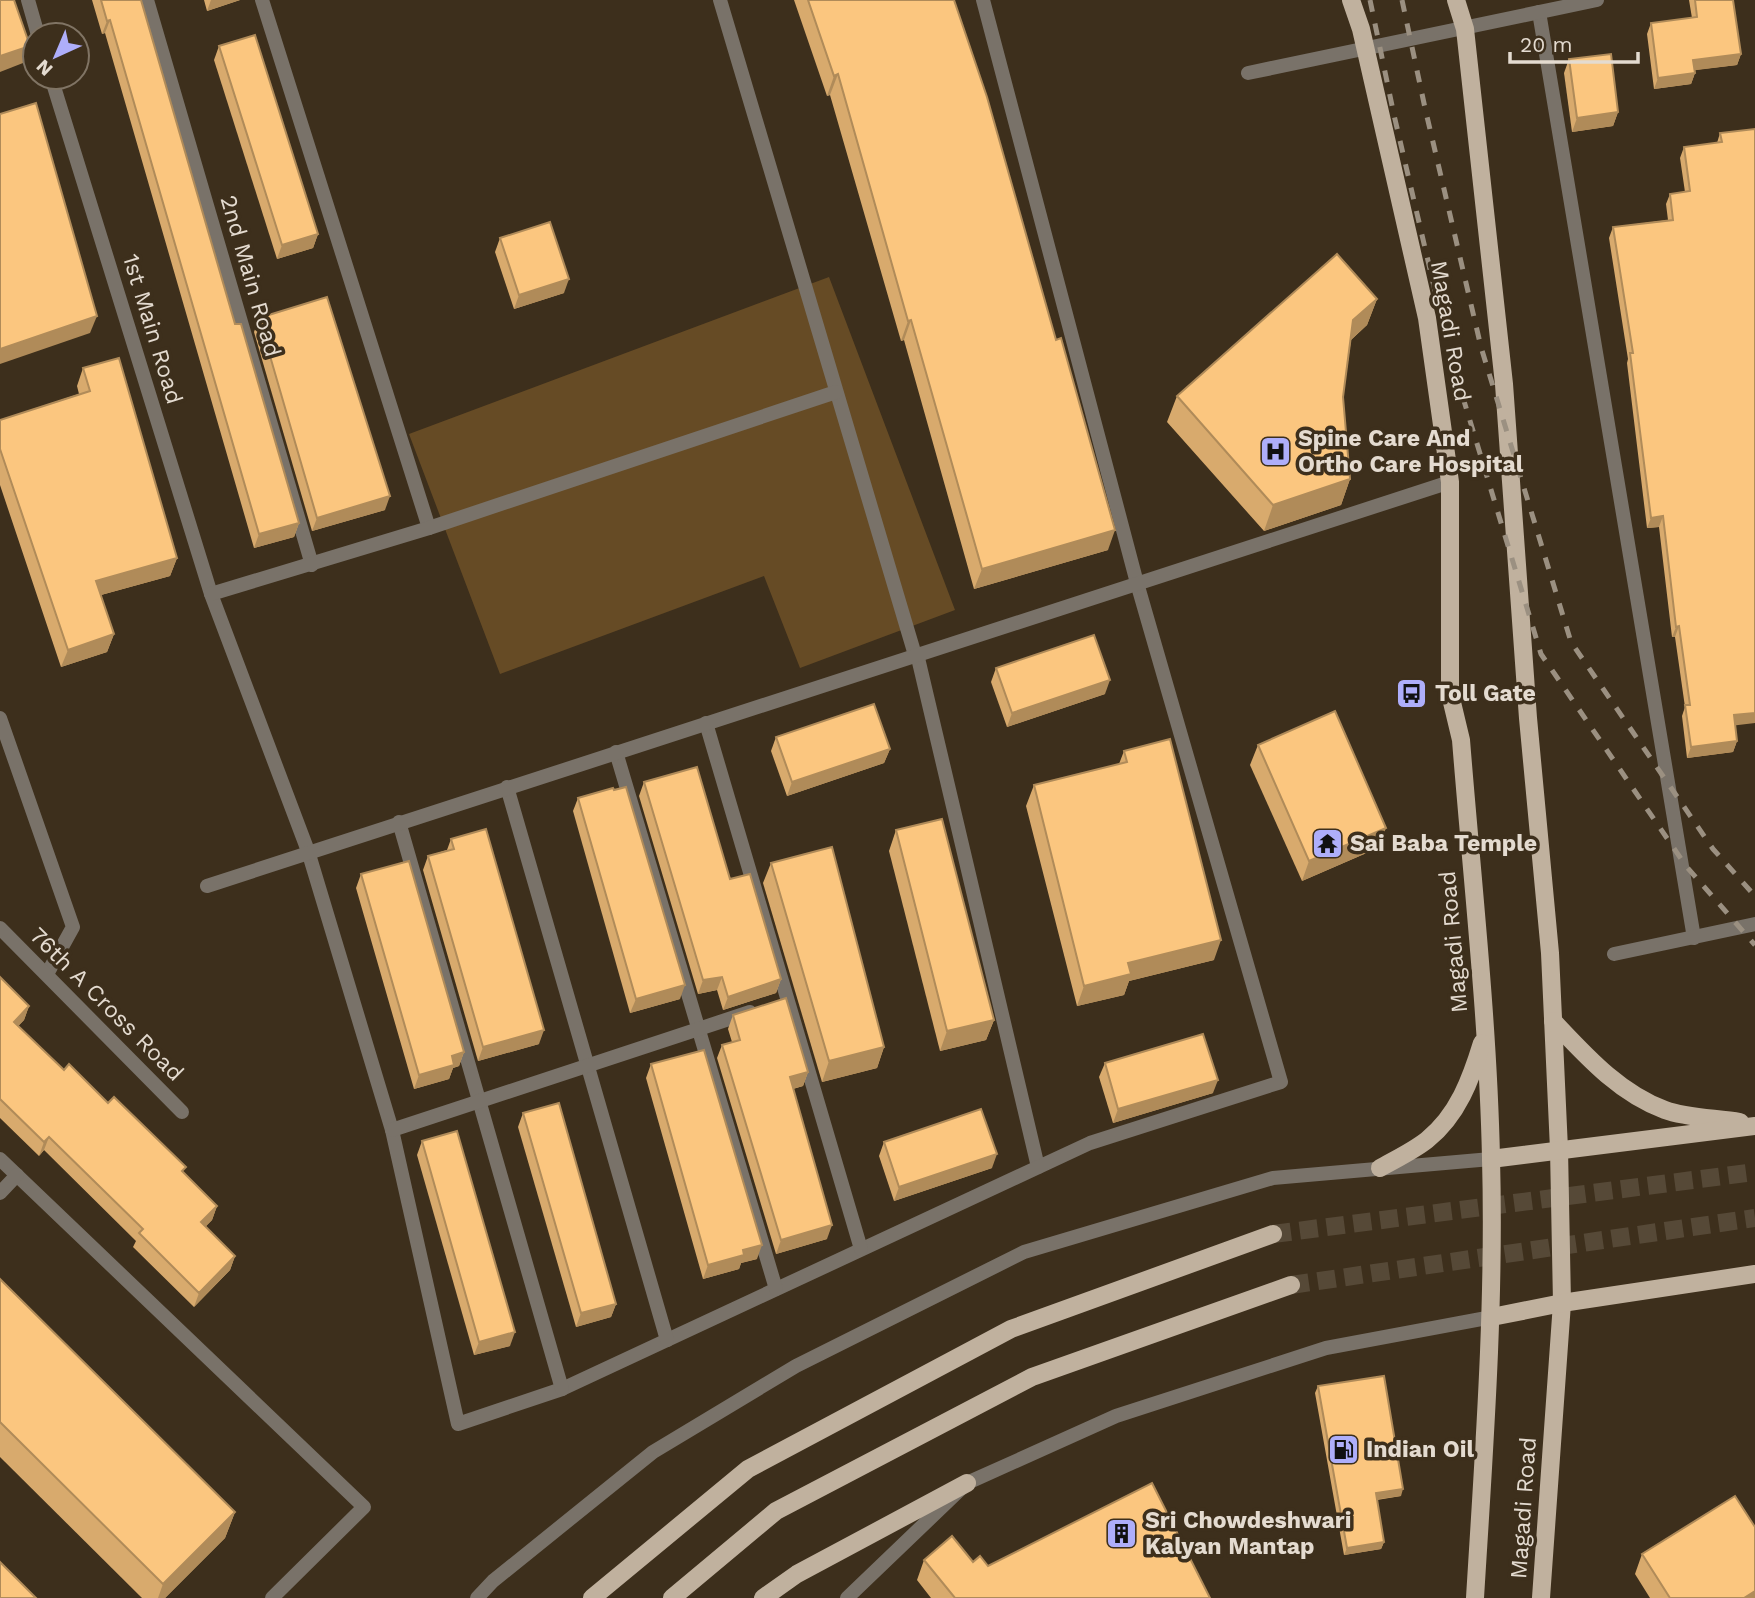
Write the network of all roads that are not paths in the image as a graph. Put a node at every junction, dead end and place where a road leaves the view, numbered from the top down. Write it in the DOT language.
graph roads {
  1 [pos="28,0"];
  2 [pos="147,0"];
  3 [pos="262,0"];
  4 [pos="720,0"];
  5 [pos="983,0"];
  6 [pos="1351,0"];
  7 [pos="1455,0"];
  8 [pos="1597,0"];
  9 [pos="1566,3"];
  10 [pos="1539,12"];
  11 [pos="34,21"];
  12 [pos="1465,29"];
  13 [pos="1365,50"];
  14 [pos="1248,73"];
  15 [pos="55,91"];
  16 [pos="836,392"];
  17 [pos="1450,482"];
  18 [pos="429,528"];
  19 [pos="312,565"];
  20 [pos="1138,583"];
  21 [pos="211,594"];
  22 [pos="915,655"];
  23 [pos="0,718"];
  24 [pos="706,723"];
  25 [pos="615,752"];
  26 [pos="507,787"];
  27 [pos="398,822"];
  28 [pos="308,852"];
  29 [pos="207,886"];
  30 [pos="1755,924"];
  31 [pos="0,928"];
  32 [pos="1694,938"];
  33 [pos="1614,954"];
  34 [pos="47,974"];
  35 [pos="775,1003"];
  36 [pos="1553,1021"];
  37 [pos="698,1029"];
  38 [pos="1485,1035"];
  39 [pos="587,1066"];
  40 [pos="479,1101"];
  41 [pos="182,1112"];
  42 [pos="1755,1125"];
  43 [pos="392,1130"];
  44 [pos="1559,1149"];
  45 [pos="0,1159"];
  46 [pos="1491,1159"];
  47 [pos="1038,1167"];
  48 [pos="1380,1168"];
  49 [pos="17,1175"];
  50 [pos="0,1193"];
  51 [pos="1273,1234"];
  52 [pos="861,1249"];
  53 [pos="1755,1274"];
  54 [pos="1291,1285"];
  55 [pos="776,1289"];
  56 [pos="1562,1303"];
  57 [pos="1492,1317"];
  58 [pos="667,1340"];
  59 [pos="562,1389"];
  60 [pos="967,1483"];
  61 [pos="272,1598"];
  62 [pos="477,1598"];
  63 [pos="592,1598"];
  64 [pos="672,1598"];
  65 [pos="763,1598"];
  66 [pos="847,1598"];
  67 [pos="1475,1598"];
  68 [pos="1541,1598"];
  1 -- 11 [label="street"];
  2 -- 19 [label="street, 2nd Main Road"];
  3 -- 18 [label="street"];
  4 -- 16 [label="street"];
  5 -- 20 [label="street"];
  6 -- 13 [label="main road, Magadi Road"];
  7 -- 12 [label="main road, Magadi Road"];
  8 -- 9 [label="street"];
  9 -- 10 [label="street"];
  10 -- 12 [label="street"];
  10 -- 32 [label="street"];
  12 -- 13 [label="street"];
  12 -- 36 [label="main road, Magadi Road"];
  13 -- 14 [label="street"];
  13 -- 17 [label="main road, Magadi Road"];
  15 -- 21 [label="street, 1st Main Road"];
  16 -- 18 [label="street"];
  16 -- 22 [label="street"];
  17 -- 20 [label="street"];
  17 -- 38 [label="main road, Magadi Road"];
  18 -- 19 [label="street"];
  19 -- 21 [label="street"];
  20 -- 22 [label="street"];
  20 -- 47 [label="street"];
  21 -- 28 [label="street, 1st Main Road"];
  22 -- 24 [label="street"];
  22 -- 47 [label="street"];
  23 -- 34 [label="street"];
  24 -- 25 [label="street"];
  24 -- 35 [label="street"];
  25 -- 26 [label="street"];
  25 -- 37 [label="street"];
  26 -- 27 [label="street"];
  26 -- 39 [label="street"];
  27 -- 28 [label="street"];
  27 -- 40 [label="street"];
  28 -- 29 [label="street"];
  28 -- 43 [label="street, 1st Main Road"];
  30 -- 32 [label="street"];
  31 -- 34 [label="street, 76th A Cross Road"];
  32 -- 33 [label="street"];
  34 -- 41 [label="street, 76th A Cross Road"];
  35 -- 37 [label="street"];
  35 -- 52 [label="street"];
  36 -- 42 [label="main road"];
  36 -- 44 [label="main road, Magadi Road"];
  37 -- 39 [label="street"];
  37 -- 55 [label="street"];
  38 -- 46 [label="main road, Magadi Road"];
  38 -- 48 [label="main road"];
  39 -- 40 [label="street"];
  39 -- 58 [label="street"];
  40 -- 43 [label="street"];
  40 -- 59 [label="street"];
  42 -- 44 [label="main road"];
  43 -- 59 [label="street, 1st Main Road"];
  44 -- 46 [label="main road"];
  44 -- 56 [label="main road, Magadi Road"];
  45 -- 49 [label="street"];
  46 -- 48 [label="street"];
  46 -- 57 [label="main road, Magadi Road"];
  47 -- 52 [label="street"];
  48 -- 62 [label="street"];
  49 -- 50 [label="street"];
  49 -- 61 [label="street"];
  51 -- 63 [label="main road"];
  52 -- 55 [label="street"];
  53 -- 56 [label="main road"];
  54 -- 64 [label="main road"];
  55 -- 58 [label="street"];
  56 -- 57 [label="main road"];
  56 -- 68 [label="main road, Magadi Road"];
  57 -- 60 [label="street"];
  57 -- 67 [label="main road, Magadi Road"];
  58 -- 59 [label="street"];
  60 -- 65 [label="main road"];
  60 -- 66 [label="street"];
}
